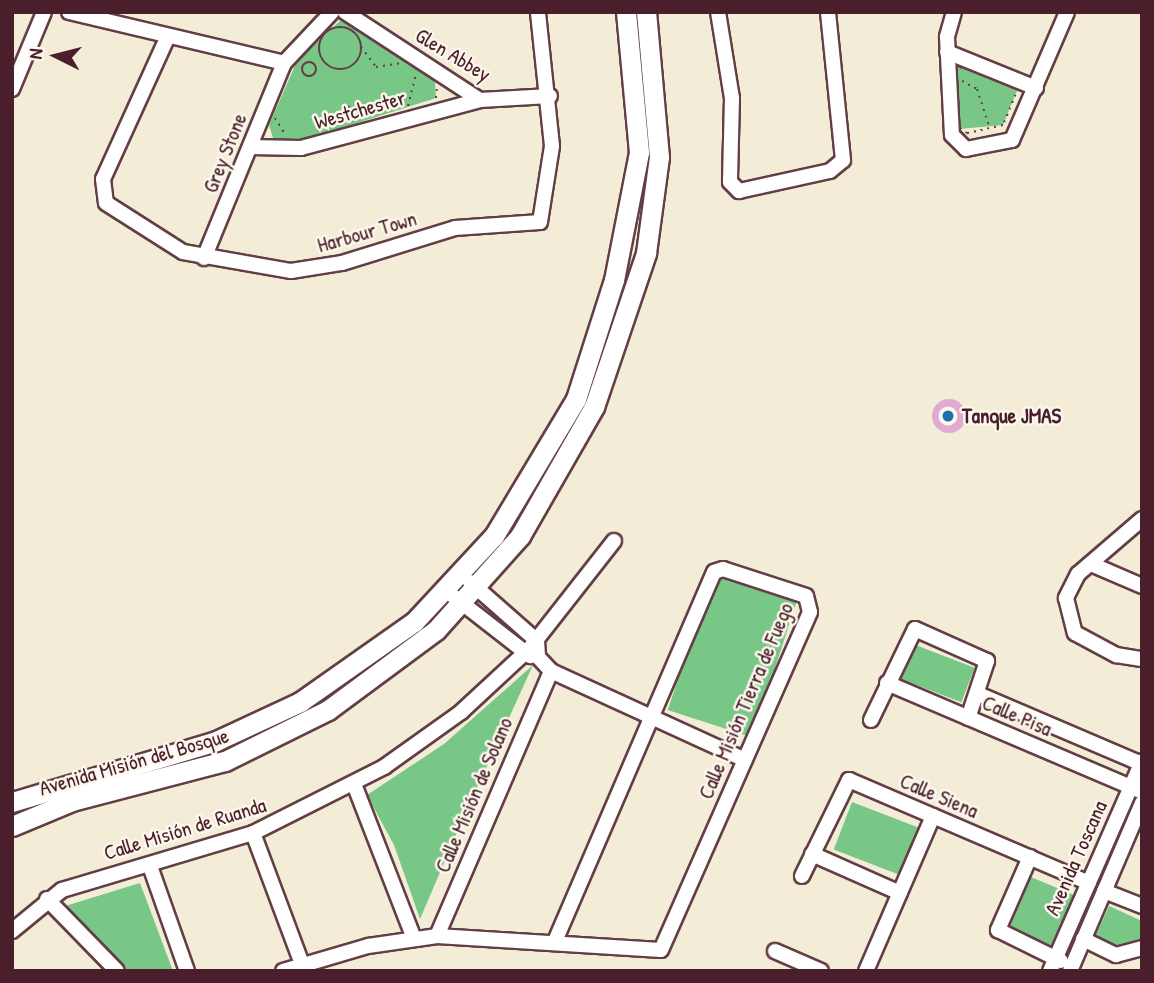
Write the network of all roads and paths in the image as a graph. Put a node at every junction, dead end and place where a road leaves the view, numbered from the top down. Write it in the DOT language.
graph roads {
  1 [pos="44,12"];
  2 [pos="69,12"];
  3 [pos="538,12"];
  4 [pos="626,12"];
  5 [pos="646,12"];
  6 [pos="718,12"];
  7 [pos="828,12"];
  8 [pos="954,12"];
  9 [pos="1067,12"];
  10 [pos="343,16"];
  11 [pos="328,30"];
  12 [pos="365,34"];
  13 [pos="323,35"];
  14 [pos="168,36"];
  15 [pos="360,44"];
  16 [pos="307,50"];
  17 [pos="947,52"];
  18 [pos="393,55"];
  19 [pos="300,58"];
  20 [pos="406,58"];
  21 [pos="289,65"];
  22 [pos="415,71"];
  23 [pos="422,75"];
  24 [pos="953,80"];
  25 [pos="435,82"];
  26 [pos="1036,88"];
  27 [pos="12,89"];
  28 [pos="550,96"];
  29 [pos="480,100"];
  30 [pos="430,104"];
  31 [pos="415,107"];
  32 [pos="405,109"];
  33 [pos="386,117"];
  34 [pos="269,125"];
  35 [pos="990,128"];
  36 [pos="333,131"];
  37 [pos="320,135"];
  38 [pos="290,138"];
  39 [pos="308,138"];
  40 [pos="991,146"];
  41 [pos="250,147"];
  42 [pos="204,258"];
  43 [pos="608,304"];
  44 [pos="617,350"];
  45 [pos="1142,519"];
  46 [pos="614,541"];
  47 [pos="1091,564"];
  48 [pos="462,575"];
  49 [pos="1142,586"];
  50 [pos="477,589"];
  51 [pos="447,591"];
  52 [pos="462,604"];
  53 [pos="537,641"];
  54 [pos="522,656"];
  55 [pos="538,657"];
  56 [pos="1142,659"];
  57 [pos="551,671"];
  58 [pos="887,683"];
  59 [pos="978,694"];
  60 [pos="968,718"];
  61 [pos="650,719"];
  62 [pos="871,720"];
  63 [pos="745,760"];
  64 [pos="1141,763"];
  65 [pos="354,784"];
  66 [pos="1136,790"];
  67 [pos="12,802"];
  68 [pos="1142,803"];
  69 [pos="933,817"];
  70 [pos="12,827"];
  71 [pos="253,833"];
  72 [pos="812,854"];
  73 [pos="1030,858"];
  74 [pos="149,866"];
  75 [pos="802,876"];
  76 [pos="1088,883"];
  77 [pos="1104,891"];
  78 [pos="900,893"];
  79 [pos="47,899"];
  80 [pos="1142,906"];
  81 [pos="12,931"];
  82 [pos="437,936"];
  83 [pos="414,939"];
  84 [pos="1083,939"];
  85 [pos="555,941"];
  86 [pos="1142,948"];
  87 [pos="775,951"];
  88 [pos="302,964"];
  89 [pos="1052,965"];
  90 [pos="1070,969"];
  91 [pos="117,971"];
  92 [pos="187,971"];
  93 [pos="283,971"];
  94 [pos="821,971"];
  95 [pos="866,971"];
  1 -- 27 [label="street"];
  2 -- 14 [label="street"];
  3 -- 28 [label="street, Harbour Town"];
  4 -- 43 [label="main road, Avenida Misión del Bosque"];
  5 -- 44 [label="main road, Avenida Misión del Bosque"];
  6 -- 7 [label="street"];
  8 -- 17 [label="street"];
  9 -- 26 [label="street"];
  10 -- 11 [label="path"];
  10 -- 12 [label="path"];
  10 -- 20 [label="street, Glen Abbey"];
  10 -- 21 [label="street"];
  11 -- 13 [label="path"];
  11 -- 15 [label="path"];
  13 -- 15 [label="path"];
  13 -- 16 [label="path"];
  14 -- 21 [label="street"];
  14 -- 42 [label="street, Harbour Town"];
  15 -- 20 [label="path"];
  17 -- 26 [label="street"];
  17 -- 40 [label="street"];
  18 -- 20 [label="path"];
  19 -- 21 [label="path"];
  20 -- 22 [label="path"];
  20 -- 29 [label="street, Glen Abbey"];
  21 -- 41 [label="street, Grey Stone"];
  22 -- 23 [label="path"];
  22 -- 32 [label="path"];
  24 -- 35 [label="path"];
  24 -- 35 [label="path"];
  24 -- 35 [label="path"];
  25 -- 30 [label="path"];
  26 -- 40 [label="street"];
  28 -- 29 [label="street, Glen Abbey"];
  28 -- 42 [label="street, Harbour Town"];
  29 -- 33 [label="street, Westchester"];
  31 -- 32 [label="path"];
  32 -- 33 [label="path"];
  33 -- 39 [label="path"];
  33 -- 41 [label="street, Westchester"];
  34 -- 38 [label="path"];
  35 -- 40 [label="path"];
  36 -- 37 [label="path"];
  41 -- 42 [label="street, Grey Stone"];
  43 -- 44 [label="main road"];
  43 -- 48 [label="main road, Avenida Misión del Bosque"];
  44 -- 50 [label="main road, Avenida Misión del Bosque"];
  45 -- 47 [label="street"];
  46 -- 53 [label="street, Calle Misión de Ruanda"];
  47 -- 49 [label="street"];
  47 -- 56 [label="street"];
  48 -- 50 [label="street"];
  48 -- 51 [label="main road, Avenida Misión del Bosque"];
  50 -- 52 [label="main road, Avenida Misión del Bosque"];
  50 -- 53 [label="street"];
  51 -- 52 [label="street"];
  51 -- 67 [label="main road, Avenida Misión del Bosque"];
  52 -- 54 [label="street"];
  52 -- 70 [label="main road, Avenida Misión del Bosque"];
  53 -- 54 [label="street, Calle Misión de Ruanda"];
  53 -- 55 [label="street"];
  54 -- 55 [label="street"];
  54 -- 65 [label="street, Calle Misión de Ruanda"];
  55 -- 57 [label="street"];
  57 -- 61 [label="street"];
  57 -- 82 [label="street, Calle Misión de Solano"];
  58 -- 59 [label="street"];
  58 -- 60 [label="street, Calle Pisa"];
  58 -- 62 [label="street"];
  59 -- 60 [label="street"];
  59 -- 64 [label="street, Calle Pisa"];
  60 -- 66 [label="street, Calle Pisa"];
  61 -- 63 [label="street"];
  61 -- 63 [label="street, Calle Misión Tierra de Fuego"];
  61 -- 85 [label="street, Calle Misión Tierra de Fuego"];
  63 -- 85 [label="street, Calle Misión Tierra de Fuego"];
  64 -- 66 [label="street, Avenida Toscana"];
  65 -- 71 [label="street, Calle Misión de Ruanda"];
  65 -- 83 [label="street"];
  66 -- 76 [label="street, Avenida Toscana"];
  68 -- 77 [label="street, Avenida Toscana"];
  69 -- 72 [label="street, Calle Siena"];
  69 -- 73 [label="street, Calle Siena"];
  69 -- 78 [label="street"];
  71 -- 74 [label="street, Calle Misión de Ruanda"];
  71 -- 88 [label="street"];
  72 -- 75 [label="street, Calle Siena"];
  72 -- 78 [label="street"];
  73 -- 76 [label="street, Calle Siena"];
  73 -- 89 [label="street"];
  74 -- 79 [label="street, Calle Misión de Ruanda"];
  74 -- 92 [label="street"];
  76 -- 89 [label="street, Avenida Toscana"];
  77 -- 80 [label="street"];
  77 -- 84 [label="street, Avenida Toscana"];
  78 -- 95 [label="street"];
  79 -- 81 [label="street, Calle Misión de Ruanda"];
  79 -- 91 [label="street"];
  82 -- 83 [label="street, Calle Misión Tierra de Fuego"];
  82 -- 85 [label="street, Calle Misión Tierra de Fuego"];
  83 -- 88 [label="street, Calle Misión Tierra de Fuego"];
  84 -- 86 [label="street"];
  84 -- 90 [label="street, Avenida Toscana"];
  87 -- 94 [label="street"];
  88 -- 93 [label="street, Calle Misión Tierra de Fuego"];
  89 -- 90 [label="street"];
}
